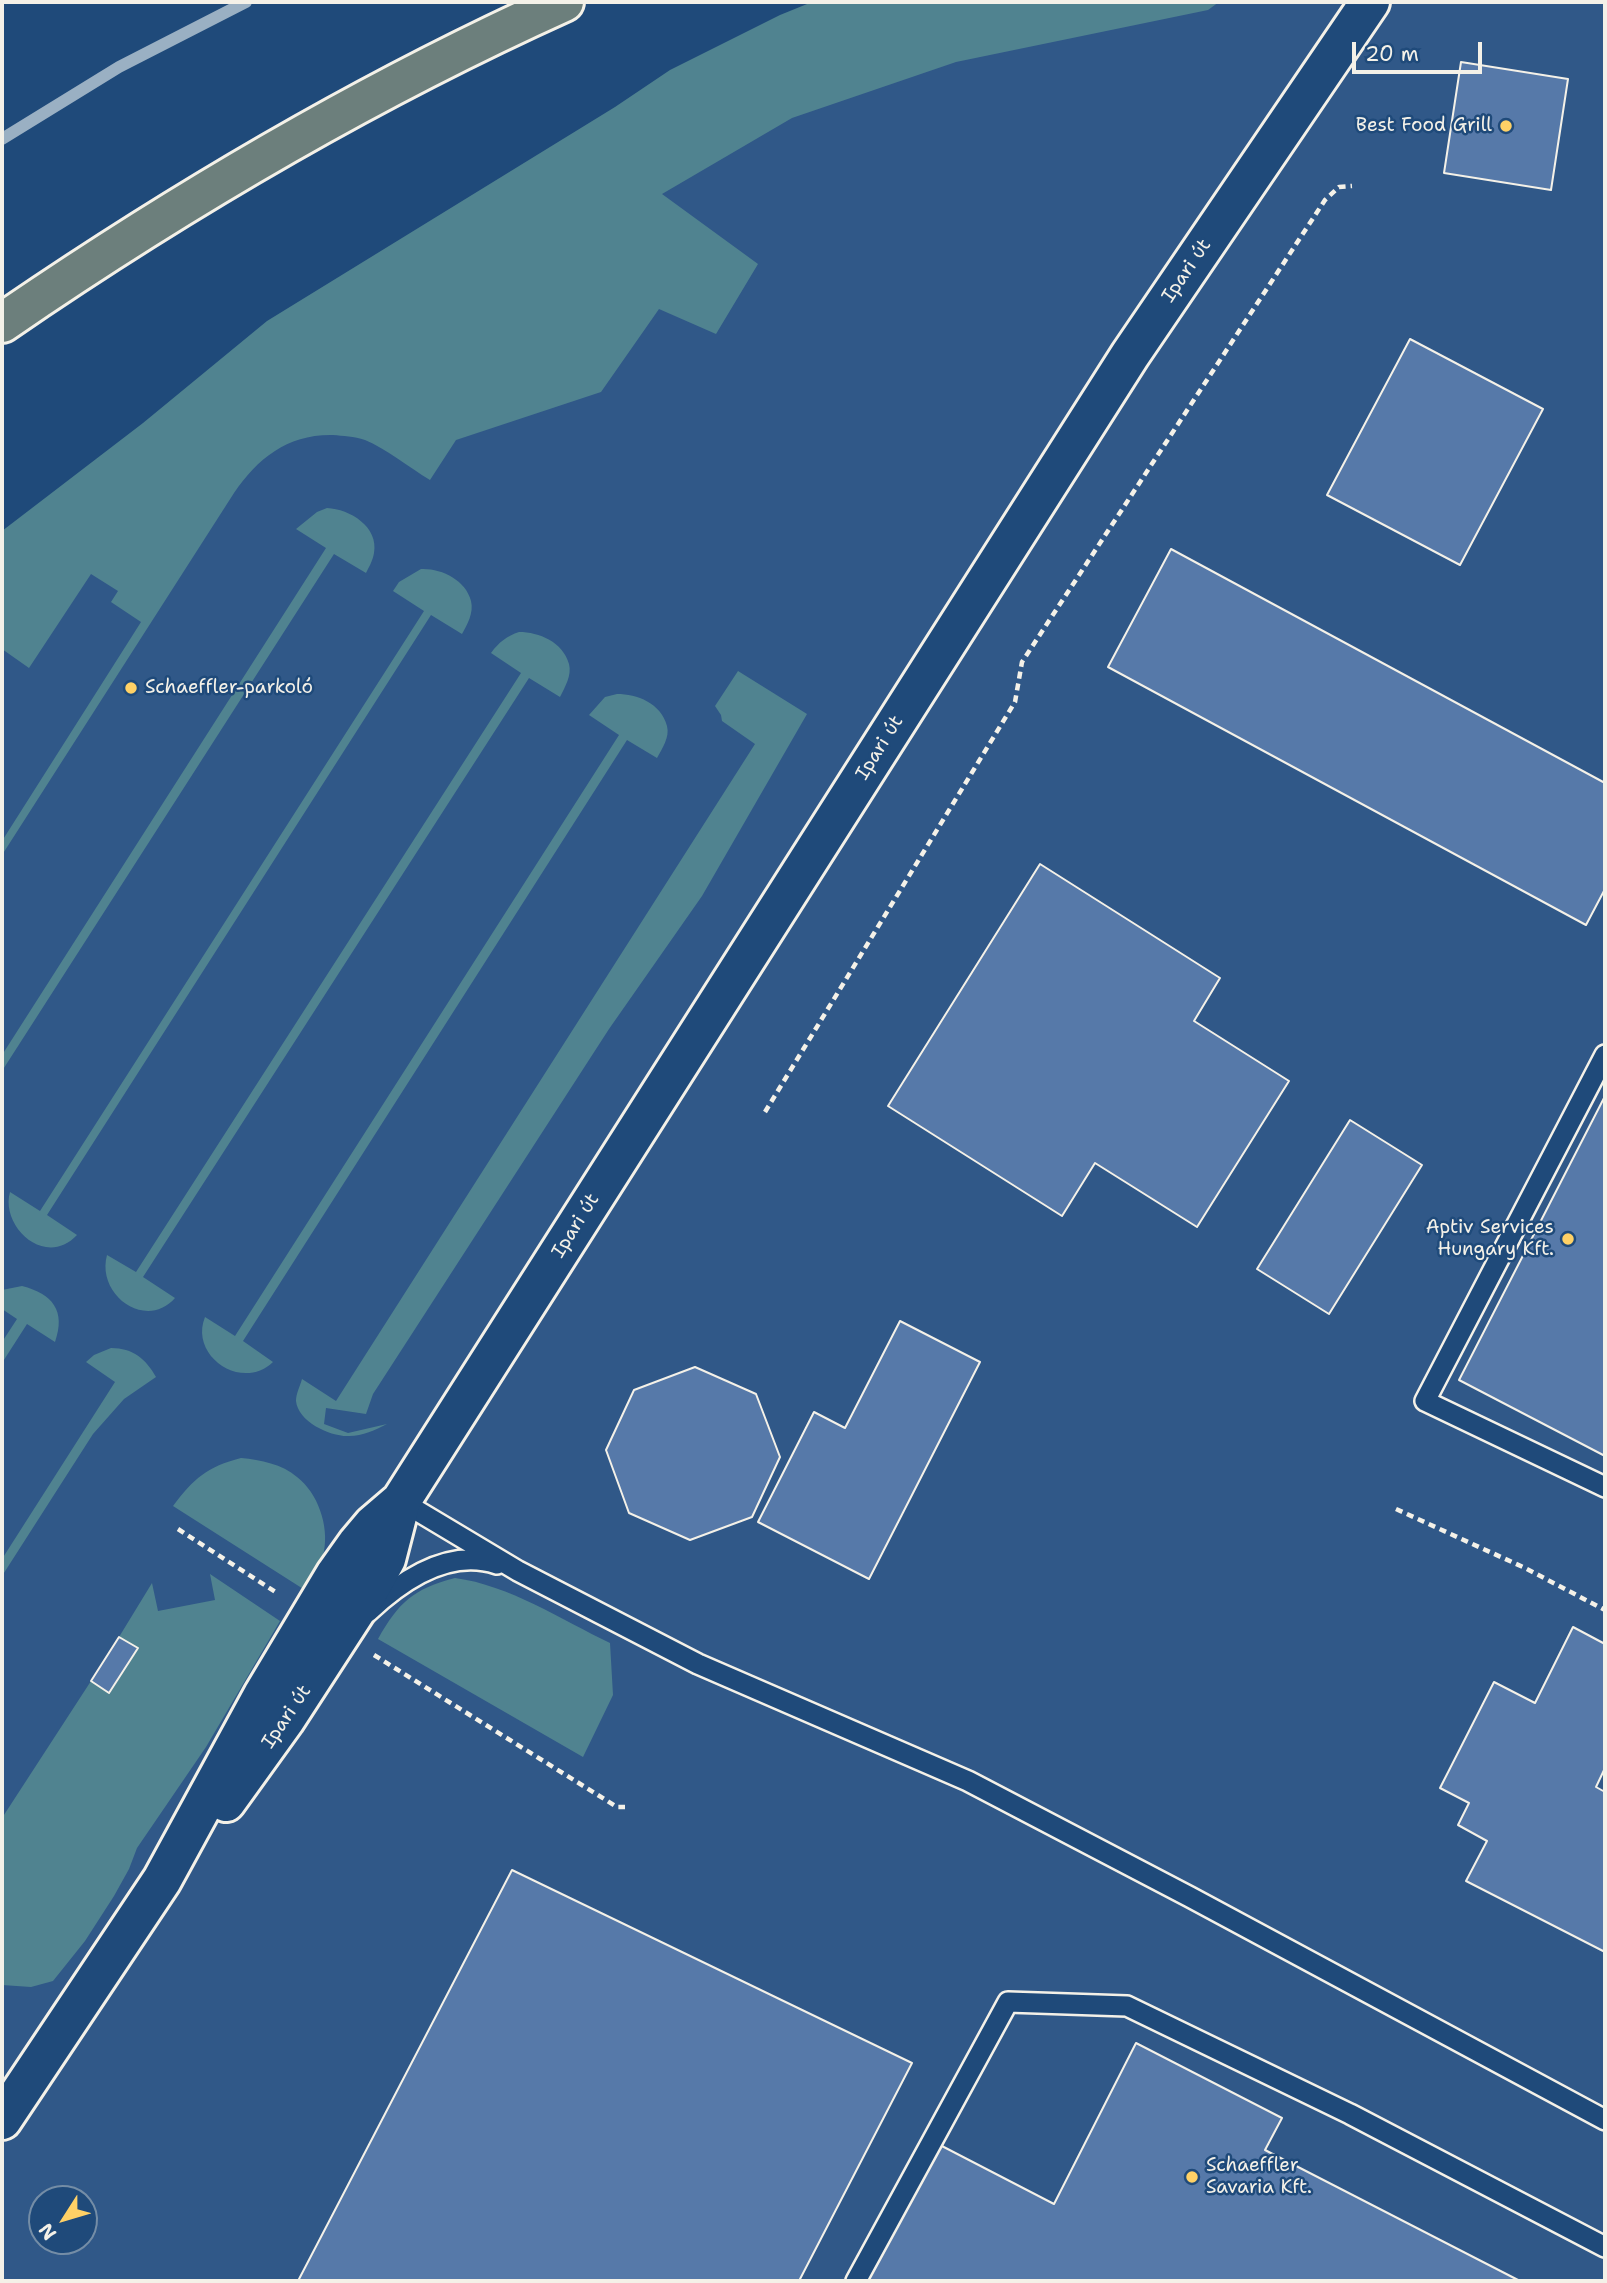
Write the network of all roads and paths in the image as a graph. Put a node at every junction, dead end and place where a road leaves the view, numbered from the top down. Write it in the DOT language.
graph roads {
  1 [pos="564,2"];
  2 [pos="1370,2"];
  3 [pos="1352,186"];
  4 [pos="2,323"];
  5 [pos="1605,1055"];
  6 [pos="765,1112"];
  7 [pos="1605,1487"];
  8 [pos="401,1501"];
  9 [pos="1396,1509"];
  10 [pos="178,1529"];
  11 [pos="518,1571"];
  12 [pos="279,1594"];
  13 [pos="1605,1610"];
  14 [pos="356,1644"];
  15 [pos="625,1807"];
  16 [pos="162,1880"];
  17 [pos="51,2048"];
  18 [pos="2,2120"];
  19 [pos="1605,2120"];
  20 [pos="2,2134"];
  21 [pos="1605,2247"];
  22 [pos="856,2281"];
  1 -- 4 [label="main road"];
  2 -- 8 [label="street, Ipari út"];
  3 -- 6 [label="path"];
  5 -- 7 [label="lane"];
  8 -- 11 [label="lane"];
  8 -- 14 [label="street, Ipari út"];
  8 -- 16 [label="street, Ipari út"];
  9 -- 13 [label="path"];
  10 -- 12 [label="path"];
  11 -- 14 [label="lane"];
  11 -- 19 [label="lane"];
  14 -- 15 [label="path"];
  14 -- 16 [label="street, Ipari út"];
  16 -- 17 [label="street, Ipari út"];
  17 -- 18 [label="street, Ipari út"];
  17 -- 20 [label="street, Ipari út"];
  21 -- 22 [label="lane"];
}
